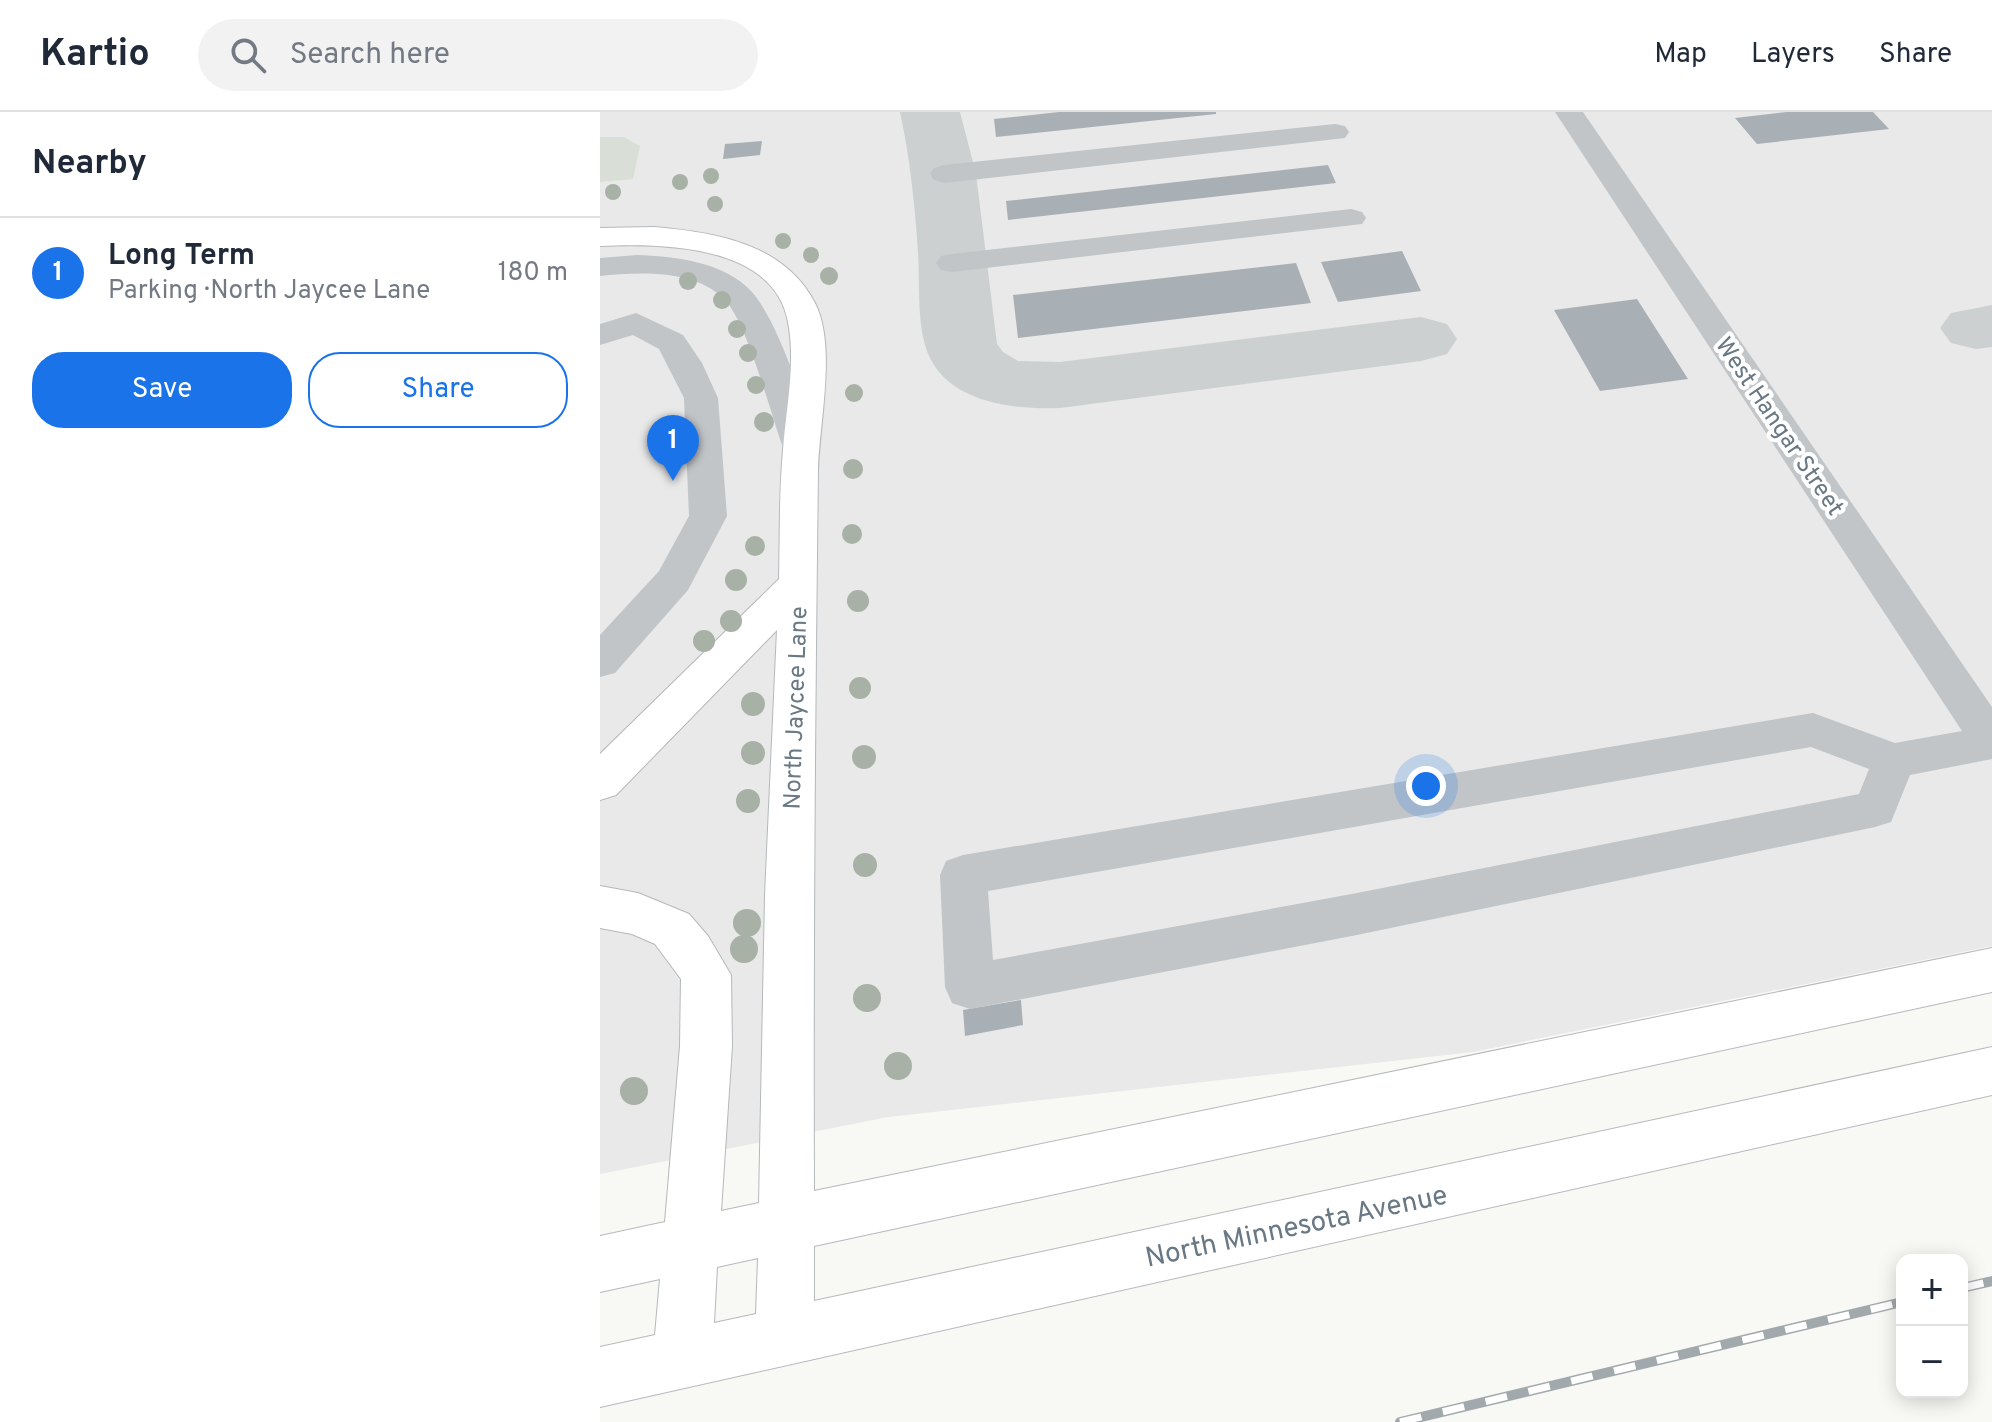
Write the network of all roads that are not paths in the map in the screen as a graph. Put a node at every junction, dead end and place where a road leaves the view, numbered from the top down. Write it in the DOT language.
graph roads {
  1 [pos="1569,112"];
  2 [pos="1335,132"];
  3 [pos="944,174"];
  4 [pos="1351,218"];
  5 [pos="600,237"];
  6 [pos="952,263"];
  7 [pos="600,267"];
  8 [pos="600,297"];
  9 [pos="742,299"];
  10 [pos="600,335"];
  11 [pos="800,445"];
  12 [pos="800,582"];
  13 [pos="600,662"];
  14 [pos="1992,741"];
  15 [pos="1894,761"];
  16 [pos="600,782"];
  17 [pos="600,907"];
  18 [pos="1992,970"];
  19 [pos="1992,1071"];
  20 [pos="788,1224"];
  21 [pos="690,1244"];
  22 [pos="600,1264"];
  23 [pos="784,1337"];
  24 [pos="682,1360"];
  25 [pos="600,1377"];
  1 -- 14 [label="street, West Hangar Street"];
  2 -- 3 [label="street"];
  4 -- 6 [label="street"];
  5 -- 11 [label="main road, North Jaycee Lane"];
  7 -- 9 [label="street"];
  8 -- 9 [label="street"];
  9 -- 11 [label="street"];
  10 -- 13 [label="street"];
  11 -- 12 [label="main road, North Jaycee Lane"];
  12 -- 16 [label="main road"];
  12 -- 20 [label="main road, North Jaycee Lane"];
  14 -- 15 [label="street"];
  15 -- 15 [label="street"];
  17 -- 21 [label="main road"];
  18 -- 20 [label="main road"];
  19 -- 23 [label="main road, North Minnesota Avenue"];
  20 -- 21 [label="main road"];
  20 -- 23 [label="main road, North Jaycee Lane"];
  21 -- 22 [label="main road"];
  21 -- 24 [label="main road"];
  23 -- 24 [label="main road, North Minnesota Avenue"];
  24 -- 25 [label="main road, North Minnesota Avenue"];
}
